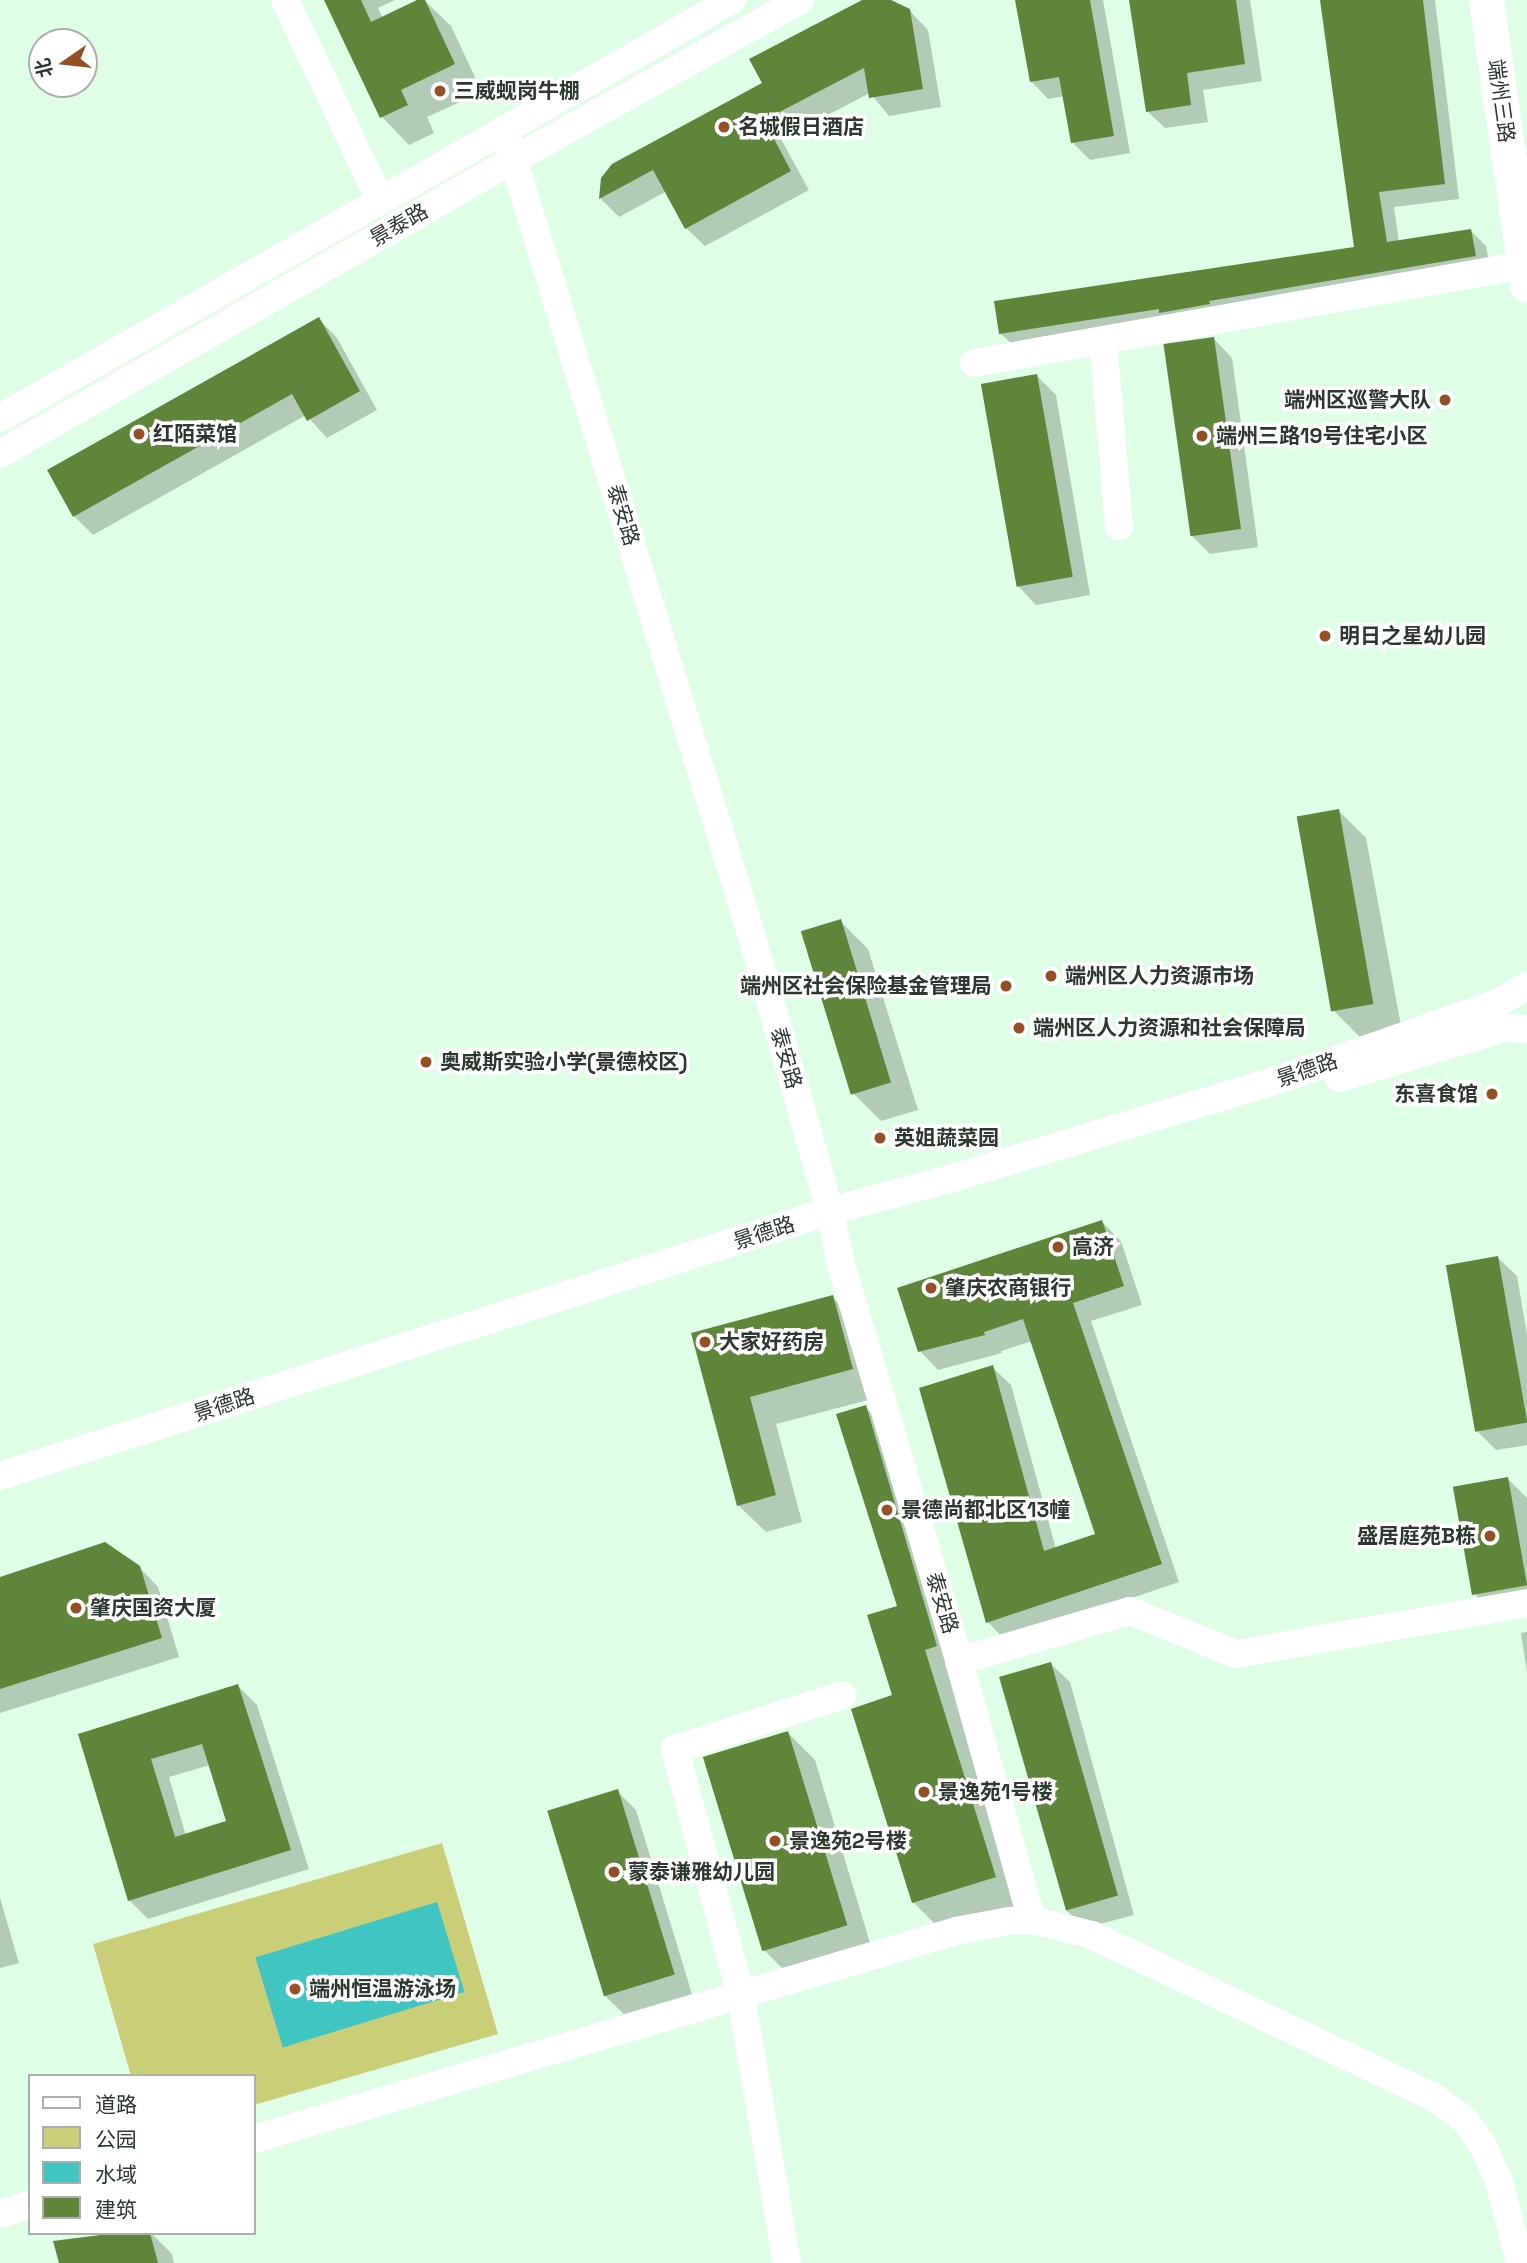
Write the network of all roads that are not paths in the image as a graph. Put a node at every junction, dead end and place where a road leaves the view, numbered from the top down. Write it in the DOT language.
graph roads {
  1 [pos="285,0"];
  2 [pos="732,0"];
  3 [pos="801,0"];
  4 [pos="1486,0"];
  5 [pos="704,8"];
  6 [pos="504,130"];
  7 [pos="513,160"];
  8 [pos="380,200"];
  9 [pos="1526,275"];
  10 [pos="1102,340"];
  11 [pos="974,363"];
  12 [pos="0,418"];
  13 [pos="0,454"];
  14 [pos="1119,526"];
  15 [pos="1527,986"];
  16 [pos="1527,1029"];
  17 [pos="832,1221"];
  18 [pos="0,1476"];
  19 [pos="0,1495"];
  20 [pos="1527,1603"];
  21 [pos="959,1661"];
  22 [pos="843,1695"];
  23 [pos="1032,1920"];
  24 [pos="741,1996"];
  25 [pos="256,2138"];
  26 [pos="28,2206"];
  27 [pos="0,2214"];
  28 [pos="787,2263"];
  29 [pos="1520,2263"];
  1 -- 8 [label="street"];
  2 -- 5 [label="street"];
  3 -- 7 [label="street, 景泰路"];
  4 -- 9 [label="main road, 端州三路"];
  5 -- 6 [label="street"];
  6 -- 7 [label="street, 泰安路"];
  6 -- 8 [label="street"];
  7 -- 13 [label="street, 景泰路"];
  7 -- 17 [label="street, 泰安路"];
  8 -- 12 [label="street"];
  9 -- 10 [label="street"];
  10 -- 11 [label="street"];
  10 -- 14 [label="street"];
  15 -- 17 [label="street, 景德路"];
  16 -- 17 [label="street, 景德路"];
  17 -- 18 [label="street, 景德路"];
  17 -- 19 [label="street, 景德路"];
  17 -- 21 [label="street, 泰安路"];
  20 -- 21 [label="street"];
  21 -- 23 [label="street, 泰安路"];
  22 -- 24 [label="street"];
  23 -- 24 [label="street"];
  23 -- 29 [label="street"];
  24 -- 25 [label="street"];
  24 -- 28 [label="street"];
  26 -- 27 [label="street"];
}
